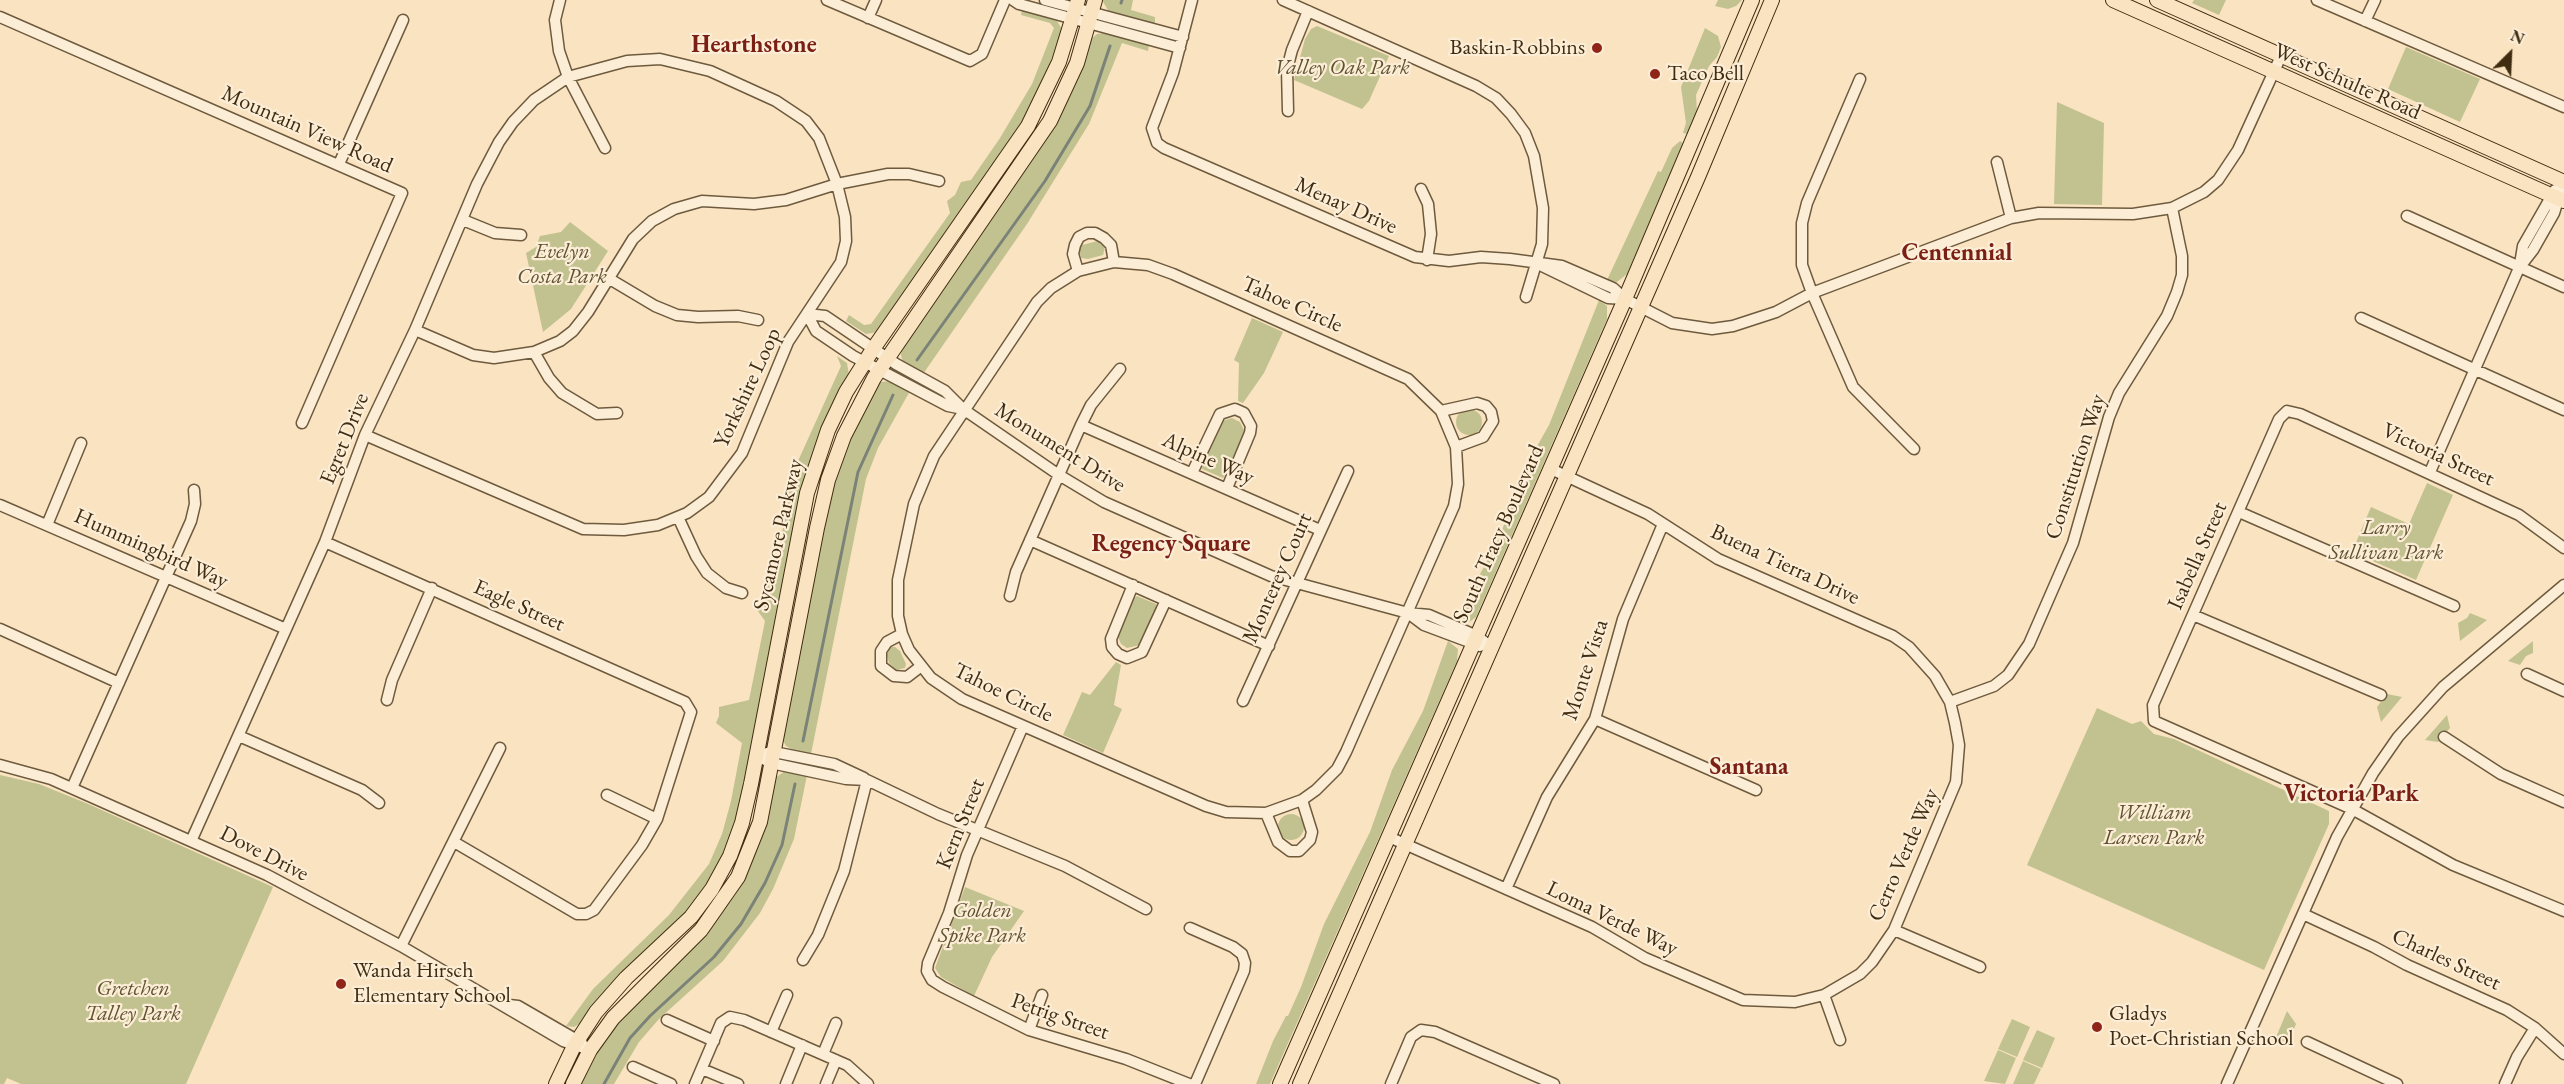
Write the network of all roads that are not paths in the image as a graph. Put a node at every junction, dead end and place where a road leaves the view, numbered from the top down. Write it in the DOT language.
graph roads {
  1 [pos="560,0"];
  2 [pos="827,0"];
  3 [pos="876,0"];
  4 [pos="1005,0"];
  5 [pos="1013,0"];
  6 [pos="1045,0"];
  7 [pos="1192,0"];
  8 [pos="1283,0"];
  9 [pos="1752,0"];
  10 [pos="1772,0"];
  11 [pos="2113,0"];
  12 [pos="2157,0"];
  13 [pos="2317,0"];
  14 [pos="2375,0"];
  15 [pos="1076,9"];
  16 [pos="1308,11"];
  17 [pos="1092,12"];
  18 [pos="0,17"];
  19 [pos="868,18"];
  20 [pos="403,20"];
  21 [pos="2365,21"];
  22 [pos="1183,37"];
  23 [pos="1180,48"];
  24 [pos="2281,56"];
  25 [pos="2273,73"];
  26 [pos="568,78"];
  27 [pos="1860,79"];
  28 [pos="2564,107"];
  29 [pos="1288,111"];
  30 [pos="605,148"];
  31 [pos="1997,162"];
  32 [pos="339,164"];
  33 [pos="939,181"];
  34 [pos="2564,181"];
  35 [pos="837,184"];
  36 [pos="1421,189"];
  37 [pos="2558,199"];
  38 [pos="2172,208"];
  39 [pos="2407,216"];
  40 [pos="2010,218"];
  41 [pos="463,220"];
  42 [pos="521,235"];
  43 [pos="1426,260"];
  44 [pos="1114,262"];
  45 [pos="1536,263"];
  46 [pos="2519,268"];
  47 [pos="1078,271"];
  48 [pos="608,278"];
  49 [pos="2564,287"];
  50 [pos="1812,293"];
  51 [pos="1526,297"];
  52 [pos="1625,299"];
  53 [pos="1641,308"];
  54 [pos="807,314"];
  55 [pos="2361,318"];
  56 [pos="758,320"];
  57 [pos="415,330"];
  58 [pos="873,349"];
  59 [pos="534,352"];
  60 [pos="864,362"];
  61 [pos="884,364"];
  62 [pos="1120,369"];
  63 [pos="2475,369"];
  64 [pos="963,409"];
  65 [pos="2564,410"];
  66 [pos="1441,411"];
  67 [pos="2287,411"];
  68 [pos="617,413"];
  69 [pos="302,423"];
  70 [pos="1081,425"];
  71 [pos="365,435"];
  72 [pos="81,443"];
  73 [pos="1456,447"];
  74 [pos="1914,449"];
  75 [pos="1551,468"];
  76 [pos="1348,471"];
  77 [pos="2430,472"];
  78 [pos="1192,473"];
  79 [pos="1059,475"];
  80 [pos="1567,476"];
  81 [pos="1227,488"];
  82 [pos="194,490"];
  83 [pos="0,505"];
  84 [pos="2239,512"];
  85 [pos="678,517"];
  86 [pos="1663,524"];
  87 [pos="47,525"];
  88 [pos="1320,530"];
  89 [pos="1030,540"];
  90 [pos="326,542"];
  91 [pos="2564,548"];
  92 [pos="166,578"];
  93 [pos="1297,584"];
  94 [pos="1132,585"];
  95 [pos="2564,585"];
  96 [pos="432,588"];
  97 [pos="742,593"];
  98 [pos="1010,596"];
  99 [pos="1166,600"];
  100 [pos="2454,606"];
  101 [pos="1408,613"];
  102 [pos="2193,615"];
  103 [pos="0,629"];
  104 [pos="286,629"];
  105 [pos="902,634"];
  106 [pos="1475,640"];
  107 [pos="1269,646"];
  108 [pos="1492,648"];
  109 [pos="920,667"];
  110 [pos="2527,674"];
  111 [pos="119,682"];
  112 [pos="2564,691"];
  113 [pos="2381,695"];
  114 [pos="387,700"];
  115 [pos="1243,700"];
  116 [pos="1950,702"];
  117 [pos="1595,719"];
  118 [pos="1023,726"];
  119 [pos="239,736"];
  120 [pos="2444,737"];
  121 [pos="500,748"];
  122 [pos="756,754"];
  123 [pos="773,757"];
  124 [pos="0,765"];
  125 [pos="867,780"];
  126 [pos="72,788"];
  127 [pos="1756,790"];
  128 [pos="607,795"];
  129 [pos="1302,800"];
  130 [pos="2564,802"];
  131 [pos="379,803"];
  132 [pos="2352,809"];
  133 [pos="1266,813"];
  134 [pos="657,819"];
  135 [pos="977,830"];
  136 [pos="1389,837"];
  137 [pos="192,840"];
  138 [pos="454,842"];
  139 [pos="1405,844"];
  140 [pos="1506,888"];
  141 [pos="1146,909"];
  142 [pos="2564,911"];
  143 [pos="2303,914"];
  144 [pos="1190,928"];
  145 [pos="1894,930"];
  146 [pos="400,946"];
  147 [pos="803,960"];
  148 [pos="1980,967"];
  149 [pos="927,971"];
  150 [pos="1042,994"];
  151 [pos="787,995"];
  152 [pos="1824,995"];
  153 [pos="667,1020"];
  154 [pos="836,1023"];
  155 [pos="2535,1028"];
  156 [pos="1029,1030"];
  157 [pos="771,1032"];
  158 [pos="1840,1040"];
  159 [pos="714,1041"];
  160 [pos="2307,1042"];
  161 [pos="576,1043"];
  162 [pos="802,1045"];
  163 [pos="590,1050"];
  164 [pos="823,1054"];
  165 [pos="2564,1054"];
  166 [pos="836,1060"];
  167 [pos="633,1067"];
  168 [pos="702,1069"];
  169 [pos="556,1084"];
  170 [pos="573,1084"];
  171 [pos="671,1084"];
  172 [pos="695,1084"];
  173 [pos="738,1084"];
  174 [pos="786,1084"];
  175 [pos="826,1084"];
  176 [pos="868,1084"];
  177 [pos="1189,1084"];
  178 [pos="1195,1084"];
  179 [pos="1280,1084"];
  180 [pos="1299,1084"];
  181 [pos="1391,1084"];
  182 [pos="1554,1084"];
  183 [pos="2227,1084"];
  184 [pos="2397,1084"];
  185 [pos="2505,1084"];
  1 -- 26 [label="street"];
  2 -- 19 [label="street"];
  3 -- 19 [label="street"];
  4 -- 19 [label="street"];
  5 -- 15 [label="street"];
  6 -- 15 [label="street"];
  7 -- 22 [label="street"];
  8 -- 16 [label="street"];
  9 -- 52 [label="main road, South Tracy Boulevard"];
  10 -- 53 [label="main road, South Tracy Boulevard"];
  11 -- 25 [label="main road, West Schulte Road"];
  12 -- 24 [label="main road, West Schulte Road"];
  13 -- 21 [label="street"];
  14 -- 21 [label="street"];
  15 -- 17 [label="street"];
  15 -- 58 [label="main road, Sycamore Parkway"];
  16 -- 29 [label="street"];
  16 -- 45 [label="street"];
  17 -- 22 [label="street"];
  17 -- 23 [label="street"];
  17 -- 61 [label="main road, Sycamore Parkway"];
  18 -- 32 [label="street, Mountain View Road"];
  20 -- 32 [label="street"];
  21 -- 28 [label="street"];
  22 -- 23 [label="street"];
  23 -- 43 [label="street, Menay Drive"];
  24 -- 25 [label="street, Menay Drive"];
  24 -- 34 [label="main road, West Schulte Road"];
  25 -- 37 [label="main road, West Schulte Road"];
  25 -- 38 [label="street, Menay Drive"];
  26 -- 30 [label="street"];
  26 -- 35 [label="street, Yorkshire Loop"];
  26 -- 41 [label="street, Egret Drive"];
  27 -- 50 [label="street"];
  31 -- 40 [label="street"];
  32 -- 69 [label="street, Mountain View Road"];
  33 -- 35 [label="street"];
  34 -- 37 [label="street"];
  35 -- 48 [label="street"];
  35 -- 54 [label="street, Yorkshire Loop"];
  36 -- 43 [label="street"];
  37 -- 46 [label="street"];
  38 -- 40 [label="street, Menay Drive"];
  38 -- 116 [label="street, Constitution Way"];
  39 -- 46 [label="street"];
  40 -- 50 [label="street, Menay Drive"];
  41 -- 42 [label="street"];
  41 -- 57 [label="street, Egret Drive"];
  43 -- 45 [label="street, Menay Drive"];
  44 -- 47 [label="street, Tahoe Circle"];
  44 -- 47 [label="street"];
  44 -- 66 [label="street, Tahoe Circle"];
  45 -- 51 [label="street"];
  45 -- 52 [label="street, Menay Drive"];
  46 -- 49 [label="street"];
  46 -- 63 [label="street"];
  47 -- 64 [label="street, Tahoe Circle"];
  48 -- 56 [label="street"];
  48 -- 59 [label="street"];
  50 -- 53 [label="street, Menay Drive"];
  50 -- 74 [label="street"];
  52 -- 53 [label="street, Menay Drive"];
  52 -- 75 [label="main road, South Tracy Boulevard"];
  53 -- 80 [label="main road, South Tracy Boulevard"];
  54 -- 58 [label="street, Monument Drive"];
  54 -- 60 [label="street, Monument Drive"];
  54 -- 85 [label="street, Yorkshire Loop"];
  55 -- 63 [label="street"];
  57 -- 59 [label="street"];
  57 -- 71 [label="street, Egret Drive"];
  58 -- 60 [label="main road, Sycamore Parkway"];
  58 -- 61 [label="street, Monument Drive"];
  59 -- 68 [label="street"];
  60 -- 61 [label="street, Monument Drive"];
  60 -- 122 [label="main road, Sycamore Parkway"];
  61 -- 64 [label="street, Monument Drive"];
  61 -- 123 [label="main road, Sycamore Parkway"];
  62 -- 70 [label="street"];
  63 -- 65 [label="street"];
  63 -- 77 [label="street"];
  64 -- 79 [label="street, Monument Drive"];
  64 -- 105 [label="street, Tahoe Circle"];
  66 -- 73 [label="street, Tahoe Circle"];
  66 -- 73 [label="street"];
  67 -- 77 [label="street, Victoria Street"];
  67 -- 84 [label="street, Isabella Street"];
  70 -- 78 [label="street, Alpine Way"];
  70 -- 79 [label="street"];
  71 -- 85 [label="street, Yorkshire Loop"];
  71 -- 90 [label="street, Egret Drive"];
  72 -- 87 [label="street"];
  73 -- 101 [label="street, Tahoe Circle"];
  75 -- 80 [label="street, Buena Tierra Drive"];
  75 -- 106 [label="main road, South Tracy Boulevard"];
  76 -- 88 [label="street, Monterey Court"];
  77 -- 91 [label="street, Victoria Street"];
  78 -- 81 [label="street, Alpine Way"];
  78 -- 81 [label="street"];
  79 -- 89 [label="street"];
  79 -- 93 [label="street, Monument Drive"];
  80 -- 86 [label="street, Buena Tierra Drive"];
  80 -- 108 [label="main road, South Tracy Boulevard"];
  81 -- 88 [label="street, Alpine Way"];
  82 -- 92 [label="street"];
  83 -- 87 [label="street, Hummingbird Way"];
  84 -- 100 [label="street"];
  84 -- 102 [label="street, Isabella Street"];
  85 -- 97 [label="street"];
  86 -- 116 [label="street, Buena Tierra Drive"];
  86 -- 117 [label="street, Monte Vista"];
  87 -- 92 [label="street, Hummingbird Way"];
  88 -- 93 [label="street, Monterey Court"];
  89 -- 94 [label="street"];
  89 -- 98 [label="street"];
  90 -- 96 [label="street, Eagle Street"];
  90 -- 104 [label="street, Egret Drive"];
  92 -- 104 [label="street, Hummingbird Way"];
  92 -- 111 [label="street"];
  93 -- 101 [label="street, Monument Drive"];
  93 -- 107 [label="street, Monterey Court"];
  94 -- 99 [label="street"];
  94 -- 99 [label="street"];
  95 -- 132 [label="street"];
  96 -- 114 [label="street"];
  96 -- 134 [label="street, Eagle Street"];
  99 -- 107 [label="street"];
  101 -- 106 [label="street, Monument Drive"];
  101 -- 129 [label="street, Tahoe Circle"];
  102 -- 113 [label="street"];
  102 -- 132 [label="street, Isabella Street"];
  103 -- 111 [label="street"];
  104 -- 119 [label="street, Egret Drive"];
  105 -- 109 [label="street, Tahoe Circle"];
  105 -- 109 [label="street"];
  106 -- 108 [label="street, Monument Drive"];
  106 -- 136 [label="main road, South Tracy Boulevard"];
  107 -- 115 [label="street, Monterey Court"];
  108 -- 139 [label="main road, South Tracy Boulevard"];
  109 -- 118 [label="street, Tahoe Circle"];
  110 -- 112 [label="street"];
  111 -- 126 [label="street"];
  116 -- 145 [label="street, Cerro Verde Way"];
  117 -- 127 [label="street"];
  117 -- 140 [label="street, Monte Vista"];
  118 -- 133 [label="street, Tahoe Circle"];
  118 -- 135 [label="street, Kern Street"];
  119 -- 131 [label="street"];
  119 -- 137 [label="street, Egret Drive"];
  120 -- 130 [label="street"];
  121 -- 138 [label="street"];
  122 -- 123 [label="street"];
  122 -- 161 [label="main road, Sycamore Parkway"];
  123 -- 125 [label="street"];
  123 -- 163 [label="main road, Sycamore Parkway"];
  124 -- 126 [label="street, Dove Drive"];
  125 -- 135 [label="street"];
  125 -- 147 [label="street"];
  126 -- 137 [label="street, Dove Drive"];
  128 -- 134 [label="street"];
  129 -- 133 [label="street, Tahoe Circle"];
  129 -- 133 [label="street"];
  132 -- 142 [label="street"];
  132 -- 143 [label="street"];
  134 -- 138 [label="street"];
  135 -- 141 [label="street"];
  135 -- 149 [label="street, Kern Street"];
  136 -- 139 [label="street, Loma Verde Way"];
  136 -- 179 [label="main road, South Tracy Boulevard"];
  137 -- 146 [label="street, Dove Drive"];
  138 -- 146 [label="street"];
  139 -- 140 [label="street, Loma Verde Way"];
  139 -- 180 [label="main road, South Tracy Boulevard"];
  140 -- 152 [label="street, Loma Verde Way"];
  143 -- 155 [label="street, Charles Street"];
  143 -- 183 [label="street"];
  144 -- 178 [label="street"];
  145 -- 148 [label="street"];
  145 -- 152 [label="street, Cerro Verde Way"];
  146 -- 161 [label="street, Dove Drive"];
  149 -- 156 [label="street, Petrig Street"];
  150 -- 156 [label="street"];
  151 -- 157 [label="street"];
  152 -- 158 [label="street"];
  153 -- 159 [label="street"];
  154 -- 164 [label="street"];
  155 -- 165 [label="street, Charles Street"];
  155 -- 185 [label="street"];
  156 -- 177 [label="street, Petrig Street"];
  157 -- 159 [label="street"];
  157 -- 162 [label="street"];
  159 -- 168 [label="street"];
  160 -- 184 [label="street"];
  161 -- 163 [label="street, Dove Drive"];
  161 -- 169 [label="main road, Sycamore Parkway"];
  162 -- 164 [label="street"];
  162 -- 174 [label="street"];
  163 -- 170 [label="main road, Sycamore Parkway"];
  164 -- 166 [label="street"];
  166 -- 175 [label="street"];
  166 -- 176 [label="street"];
  167 -- 171 [label="street"];
  168 -- 172 [label="street"];
  168 -- 173 [label="street"];
  181 -- 182 [label="street"];
}
